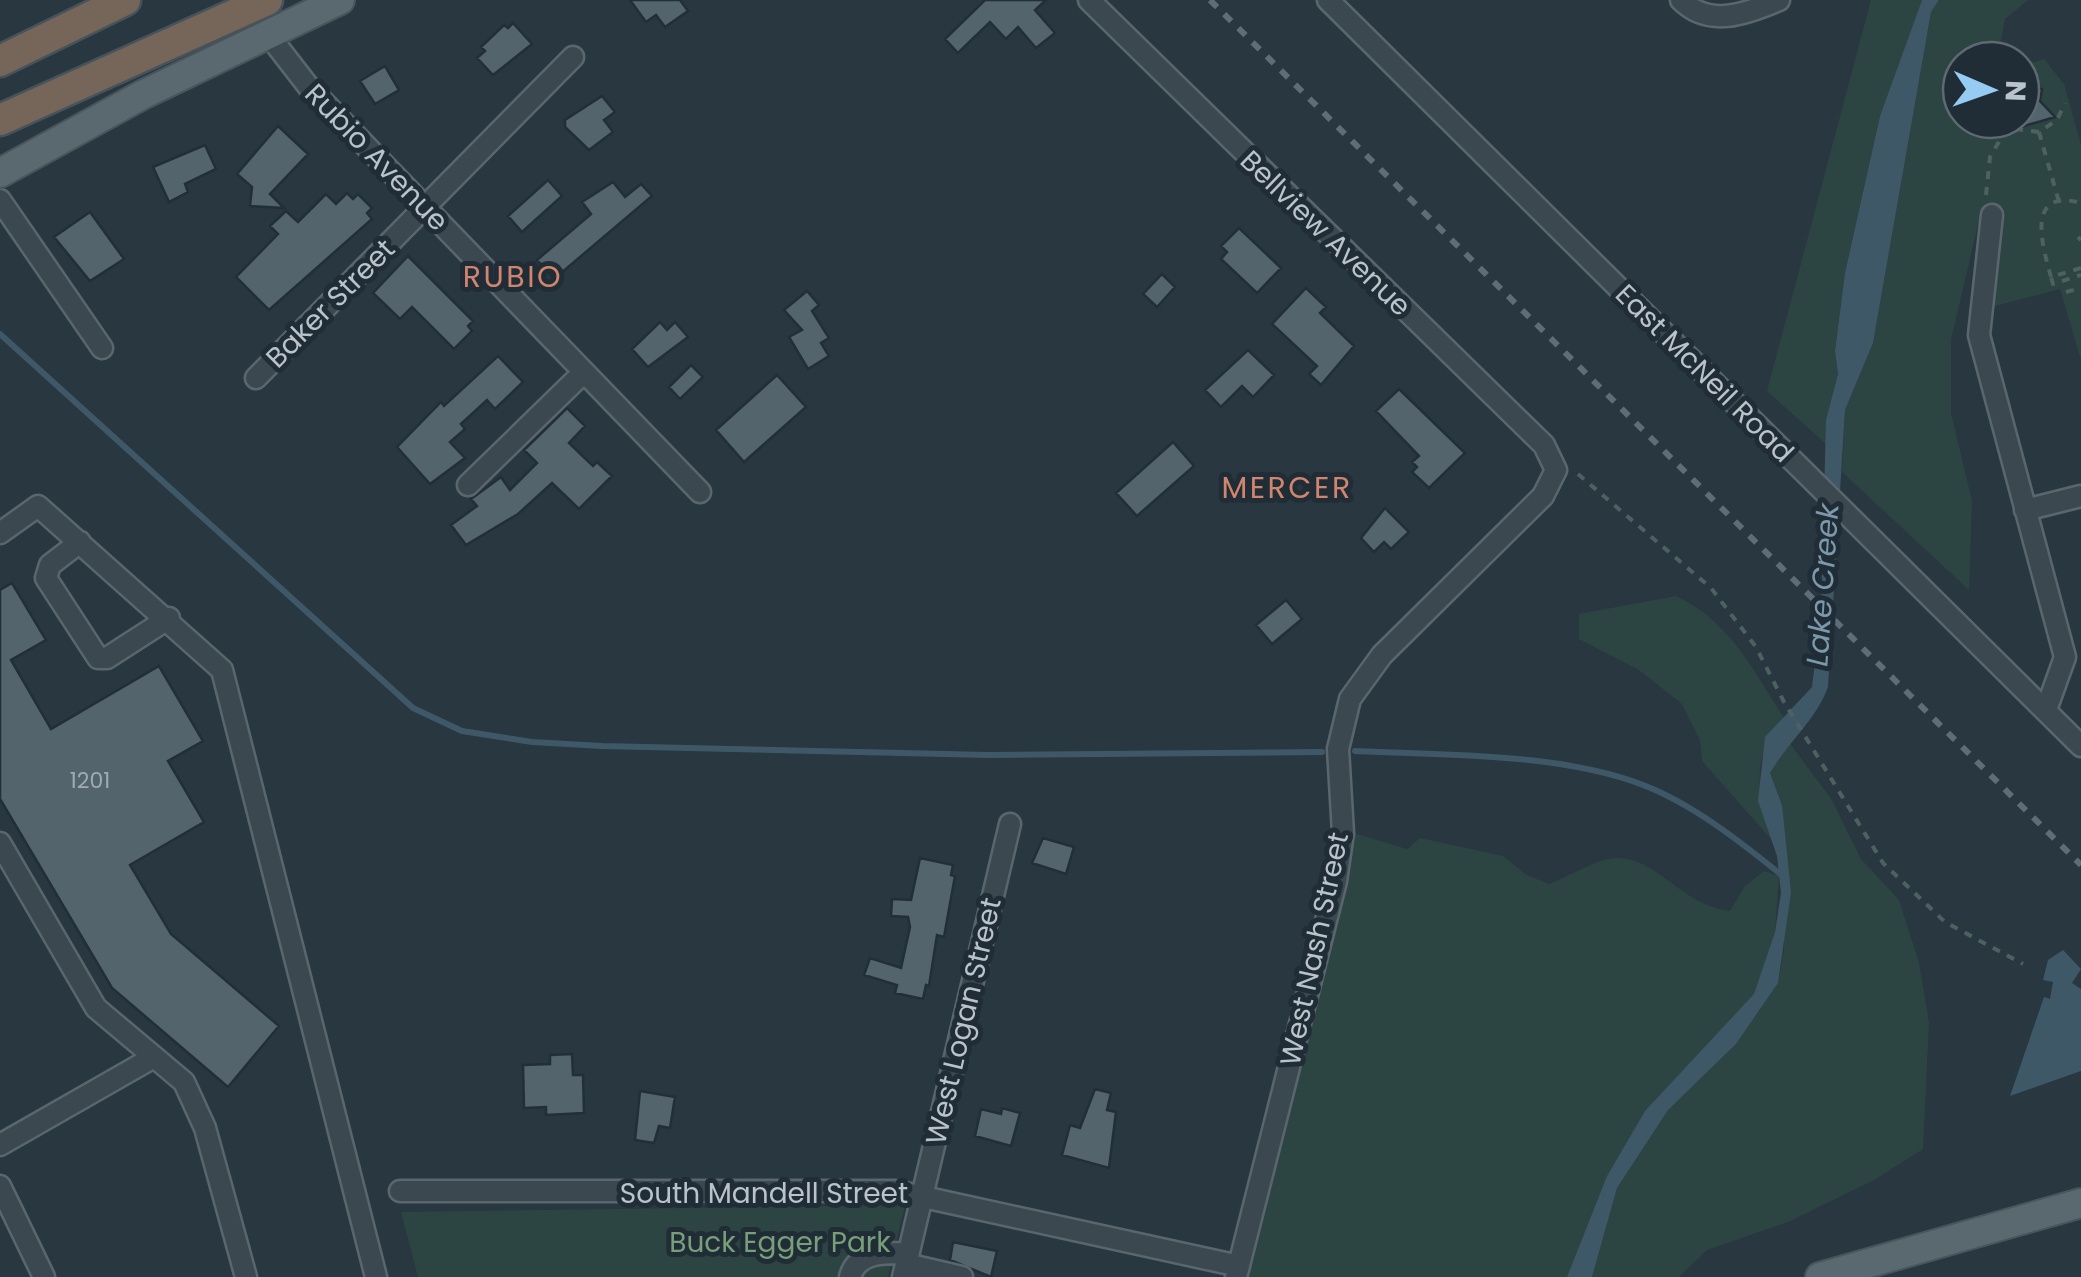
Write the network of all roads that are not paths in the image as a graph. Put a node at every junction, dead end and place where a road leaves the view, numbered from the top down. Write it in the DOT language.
graph roads {
  1 [pos="125,0"];
  2 [pos="218,0"];
  3 [pos="268,0"];
  4 [pos="340,0"];
  5 [pos="1089,0"];
  6 [pos="1328,0"];
  7 [pos="1681,0"];
  8 [pos="1779,0"];
  9 [pos="267,33"];
  10 [pos="573,57"];
  11 [pos="0,62"];
  12 [pos="0,109"];
  13 [pos="0,120"];
  14 [pos="0,174"];
  15 [pos="0,200"];
  16 [pos="424,208"];
  17 [pos="1992,215"];
  18 [pos="102,348"];
  19 [pos="584,372"];
  20 [pos="256,378"];
  21 [pos="1556,470"];
  22 [pos="468,486"];
  23 [pos="700,492"];
  24 [pos="2081,496"];
  25 [pos="2025,510"];
  26 [pos="0,533"];
  27 [pos="80,542"];
  28 [pos="169,618"];
  29 [pos="2046,710"];
  30 [pos="2080,745"];
  31 [pos="1010,824"];
  32 [pos="0,842"];
  33 [pos="154,1057"];
  34 [pos="0,1145"];
  35 [pos="400,1191"];
  36 [pos="922,1194"];
  37 [pos="2,1197"];
  38 [pos="2081,1202"];
  39 [pos="906,1264"];
  40 [pos="1238,1271"];
  41 [pos="44,1277"];
  42 [pos="246,1277"];
  43 [pos="376,1277"];
  44 [pos="850,1277"];
  45 [pos="962,1277"];
  46 [pos="1820,1277"];
  1 -- 11 [label="highway"];
  2 -- 12 [label="highway"];
  3 -- 13 [label="highway"];
  4 -- 9 [label="main road"];
  5 -- 21 [label="street, Bellview Avenue"];
  6 -- 29 [label="street, East McNeil Road"];
  7 -- 8 [label="street"];
  9 -- 14 [label="main road"];
  9 -- 16 [label="street, Rubio Avenue"];
  10 -- 16 [label="street, Baker Street"];
  15 -- 18 [label="street"];
  16 -- 19 [label="street, Rubio Avenue"];
  16 -- 20 [label="street, Baker Street"];
  17 -- 25 [label="street"];
  19 -- 22 [label="street"];
  19 -- 23 [label="street, Rubio Avenue"];
  21 -- 40 [label="street, West Nash Street"];
  24 -- 25 [label="street"];
  25 -- 29 [label="street"];
  26 -- 27 [label="street"];
  27 -- 28 [label="street"];
  27 -- 28 [label="street"];
  28 -- 43 [label="street"];
  29 -- 30 [label="street, East McNeil Road"];
  31 -- 36 [label="street, West Logan Street"];
  32 -- 33 [label="street"];
  33 -- 34 [label="street"];
  33 -- 42 [label="street"];
  35 -- 36 [label="street, South Mandell Street"];
  36 -- 39 [label="street, West Logan Street"];
  36 -- 40 [label="street, South Mandell Street"];
  37 -- 41 [label="street"];
  38 -- 46 [label="main road"];
  39 -- 44 [label="street"];
  39 -- 45 [label="street"];
}
